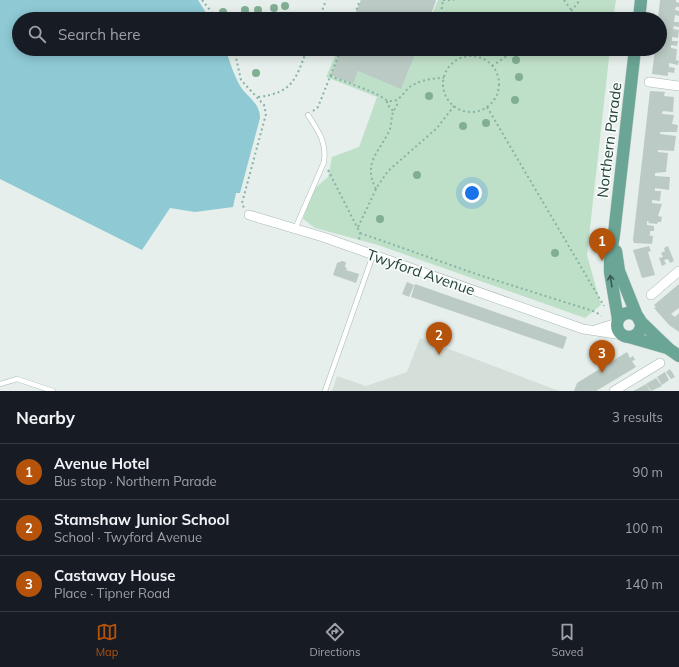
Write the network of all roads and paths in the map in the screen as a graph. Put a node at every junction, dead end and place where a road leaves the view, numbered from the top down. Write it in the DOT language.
graph roads {
  1 [pos="202,0"];
  2 [pos="326,0"];
  3 [pos="360,0"];
  4 [pos="443,0"];
  5 [pos="454,0"];
  6 [pos="564,0"];
  7 [pos="580,0"];
  8 [pos="641,0"];
  9 [pos="572,11"];
  10 [pos="211,12"];
  11 [pos="322,12"];
  12 [pos="356,12"];
  13 [pos="441,12"];
  14 [pos="640,12"];
  15 [pos="236,56"];
  16 [pos="304,56"];
  17 [pos="338,56"];
  18 [pos="507,56"];
  19 [pos="634,56"];
  20 [pos="464,57"];
  21 [pos="492,66"];
  22 [pos="330,76"];
  23 [pos="444,78"];
  24 [pos="649,82"];
  25 [pos="679,86"];
  26 [pos="258,97"];
  27 [pos="396,100"];
  28 [pos="387,101"];
  29 [pos="454,106"];
  30 [pos="487,107"];
  31 [pos="393,111"];
  32 [pos="308,115"];
  33 [pos="324,162"];
  34 [pos="376,189"];
  35 [pos="242,203"];
  36 [pos="249,215"];
  37 [pos="358,228"];
  38 [pos="295,229"];
  39 [pos="360,233"];
  40 [pos="614,234"];
  41 [pos="359,243"];
  42 [pos="373,255"];
  43 [pos="679,271"];
  44 [pos="651,295"];
  45 [pos="606,310"];
  46 [pos="602,316"];
  47 [pos="638,318"];
  48 [pos="618,321"];
  49 [pos="592,331"];
  50 [pos="626,336"];
  51 [pos="669,349"];
  52 [pos="679,356"];
  53 [pos="660,363"];
  54 [pos="0,384"];
  55 [pos="53,391"];
  56 [pos="325,391"];
  57 [pos="614,391"];
  1 -- 10 [label="path"];
  2 -- 11 [label="path"];
  3 -- 12 [label="path"];
  4 -- 5 [label="path"];
  4 -- 13 [label="path"];
  6 -- 9 [label="path"];
  7 -- 9 [label="path"];
  8 -- 14 [label="main road"];
  15 -- 26 [label="path"];
  16 -- 26 [label="path"];
  17 -- 22 [label="path"];
  18 -- 21 [label="path"];
  19 -- 40 [label="main road, Northern Parade"];
  20 -- 21 [label="path"];
  20 -- 23 [label="path"];
  21 -- 30 [label="path"];
  22 -- 28 [label="path"];
  22 -- 32 [label="path"];
  23 -- 27 [label="path"];
  23 -- 29 [label="path"];
  24 -- 25 [label="street"];
  26 -- 35 [label="path"];
  27 -- 28 [label="path"];
  27 -- 31 [label="path"];
  28 -- 31 [label="path"];
  29 -- 30 [label="path"];
  29 -- 34 [label="path"];
  30 -- 45 [label="path"];
  31 -- 34 [label="path"];
  32 -- 33 [label="lane"];
  33 -- 37 [label="path"];
  33 -- 38 [label="lane"];
  34 -- 37 [label="path"];
  36 -- 38 [label="street, Twyford Avenue"];
  37 -- 39 [label="path"];
  38 -- 42 [label="street, Twyford Avenue"];
  39 -- 41 [label="path"];
  39 -- 46 [label="path"];
  40 -- 47 [label="main road"];
  48 -- 40 [label="main road, one-way"];
  42 -- 49 [label="street, Twyford Avenue"];
  42 -- 56 [label="lane"];
  43 -- 44 [label="street"];
  47 -- 48 [label="main road"];
  47 -- 50 [label="main road"];
  47 -- 51 [label="main road"];
  48 -- 49 [label="street"];
  48 -- 50 [label="main road"];
  49 -- 50 [label="street, Twyford Avenue"];
  50 -- 51 [label="main road"];
  51 -- 52 [label="main road"];
  53 -- 57 [label="street"];
  54 -- 55 [label="lane"];
}
